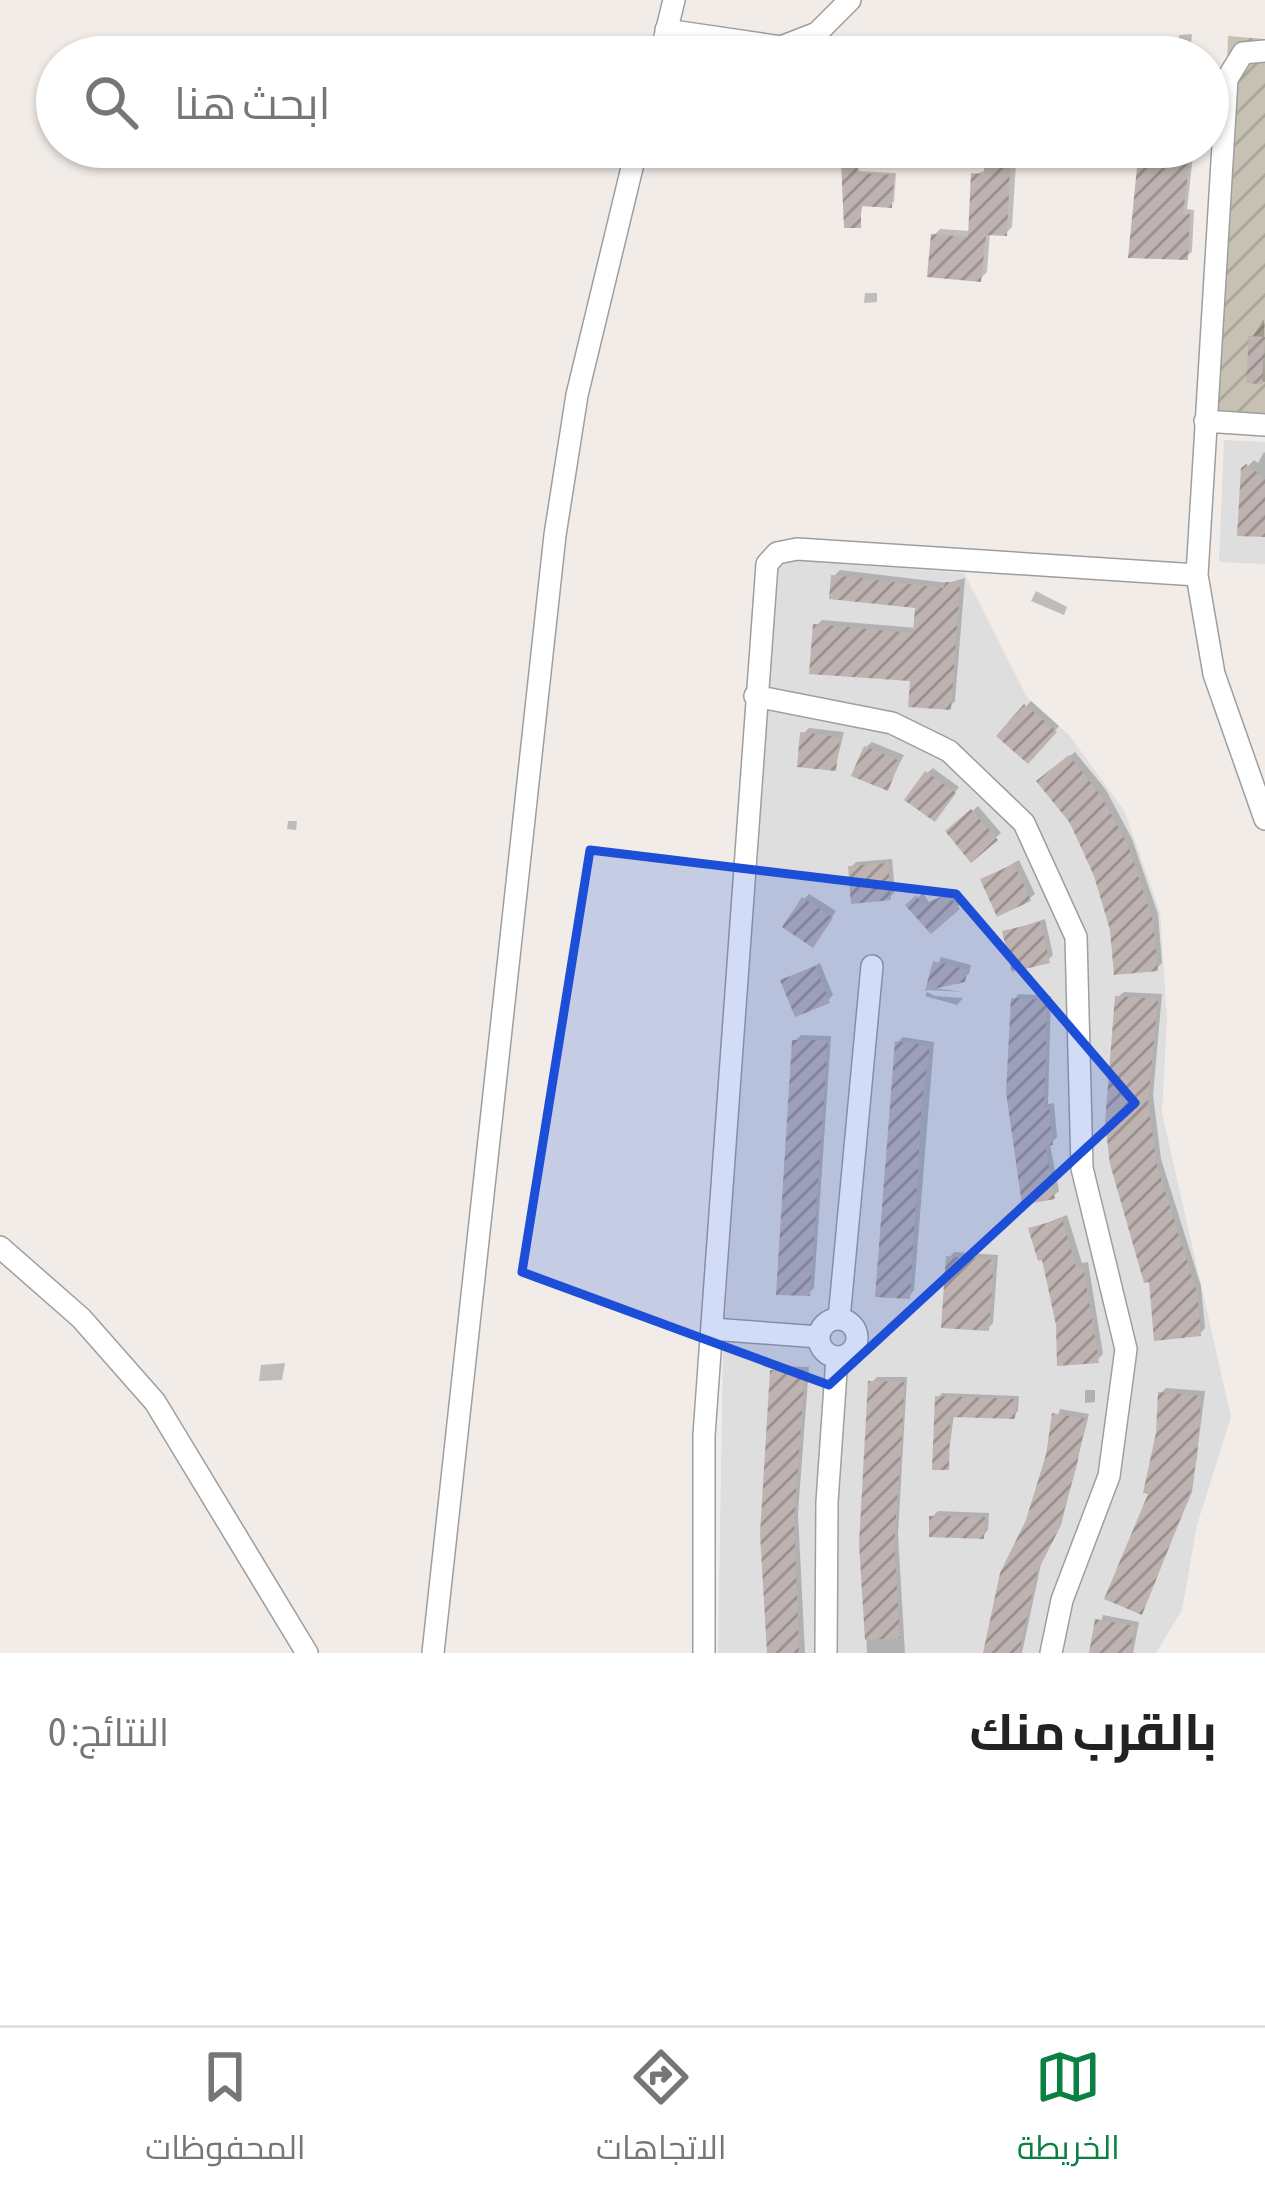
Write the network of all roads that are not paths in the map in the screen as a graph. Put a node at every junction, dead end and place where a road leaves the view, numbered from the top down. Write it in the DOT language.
graph roads {
  1 [pos="674,0"];
  2 [pos="850,0"];
  3 [pos="666,30"];
  4 [pos="664,36"];
  5 [pos="702,36"];
  6 [pos="811,36"];
  7 [pos="1265,50"];
  8 [pos="1265,61"];
  9 [pos="1229,74"];
  10 [pos="1229,102"];
  11 [pos="632,168"];
  12 [pos="1223,168"];
  13 [pos="1205,421"];
  14 [pos="1265,425"];
  15 [pos="1197,574"];
  16 [pos="755,696"];
  17 [pos="1265,819"];
  18 [pos="872,966"];
  19 [pos="0,1247"];
  20 [pos="839,1319"];
  21 [pos="712,1329"];
  22 [pos="819,1337"];
  23 [pos="837,1357"];
  24 [pos="308,1653"];
  25 [pos="433,1653"];
  26 [pos="704,1653"];
  27 [pos="826,1653"];
  28 [pos="1051,1653"];
  1 -- 3 [label="street"];
  2 -- 6 [label="street"];
  3 -- 4 [label="street"];
  3 -- 5 [label="street"];
  7 -- 9 [label="street"];
  8 -- 10 [label="street"];
  11 -- 25 [label="street"];
  12 -- 13 [label="street"];
  13 -- 14 [label="street"];
  13 -- 15 [label="street"];
  15 -- 16 [label="street"];
  15 -- 17 [label="street"];
  16 -- 21 [label="street"];
  16 -- 28 [label="street"];
  18 -- 20 [label="street"];
  19 -- 24 [label="street"];
  20 -- 22 [label="street"];
  20 -- 23 [label="street"];
  21 -- 22 [label="street"];
  21 -- 26 [label="street"];
  22 -- 23 [label="street"];
  23 -- 27 [label="street"];
}
